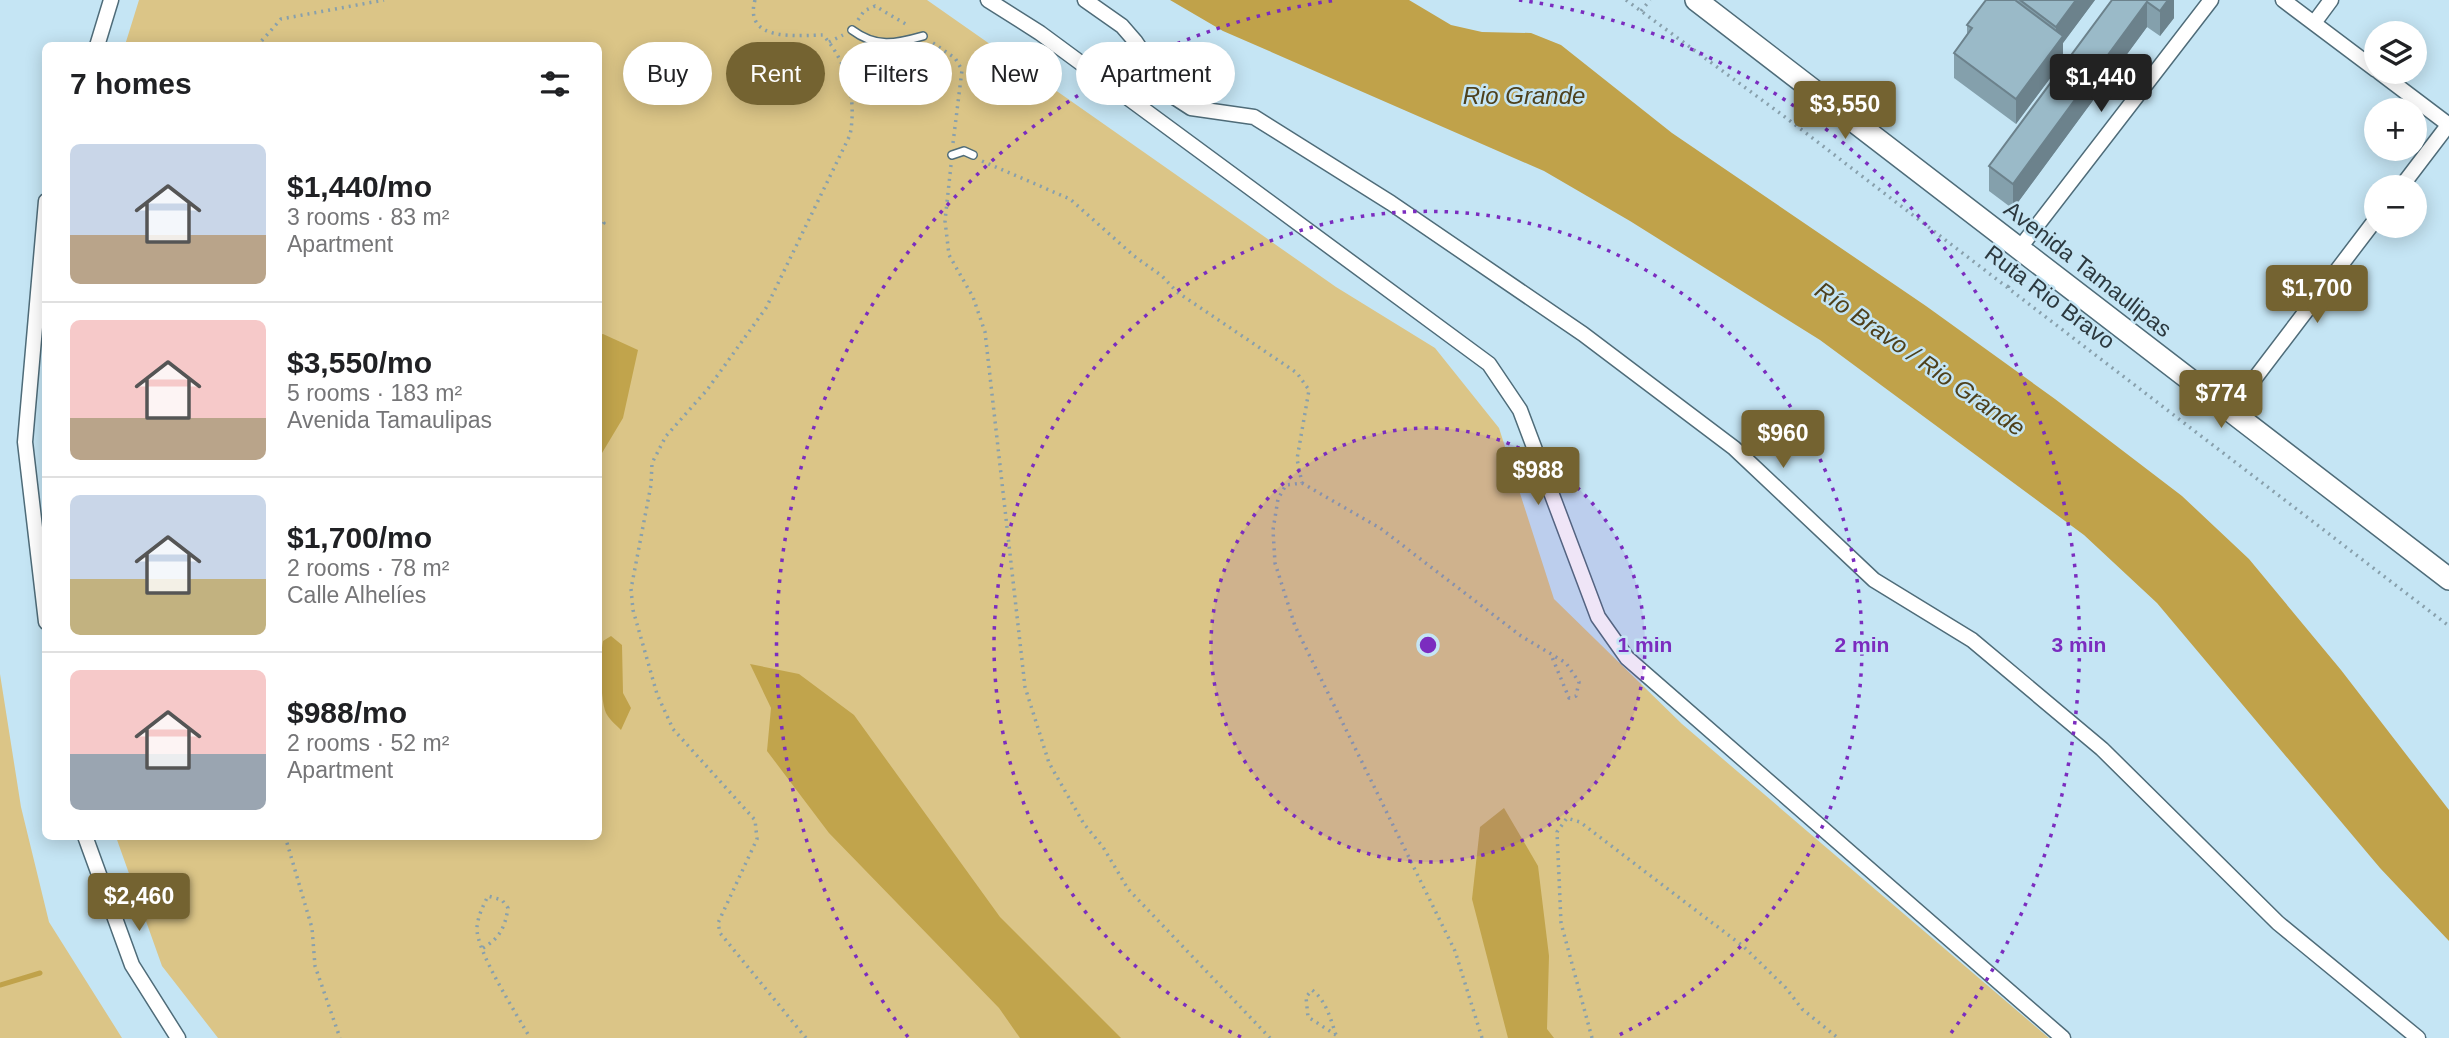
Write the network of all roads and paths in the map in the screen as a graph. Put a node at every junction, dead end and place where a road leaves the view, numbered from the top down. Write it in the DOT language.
graph roads {
  1 [pos="111,0"];
  2 [pos="384,0"];
  3 [pos="755,0"];
  4 [pos="988,0"];
  5 [pos="1085,0"];
  6 [pos="1626,0"];
  7 [pos="1650,0"];
  8 [pos="1696,0"];
  9 [pos="2211,0"];
  10 [pos="2284,0"];
  11 [pos="2331,0"];
  12 [pos="1641,11"];
  13 [pos="2314,23"];
  14 [pos="852,30"];
  15 [pos="923,36"];
  16 [pos="98,42"];
  17 [pos="261,42"];
  18 [pos="829,42"];
  19 [pos="2364,60"];
  20 [pos="2395,84"];
  21 [pos="2449,125"];
  22 [pos="955,127"];
  23 [pos="952,155"];
  24 [pos="973,155"];
  25 [pos="2410,175"];
  26 [pos="2364,235"];
  27 [pos="42,247"];
  28 [pos="2019,248"];
  29 [pos="2230,411"];
  30 [pos="1302,483"];
  31 [pos="2449,579"];
  32 [pos="42,588"];
  33 [pos="2449,626"];
  34 [pos="1552,657"];
  35 [pos="86,840"];
  36 [pos="286,840"];
  37 [pos="483,948"];
  38 [pos="1336,1036"];
  39 [pos="178,1038"];
  40 [pos="340,1038"];
  41 [pos="530,1038"];
  42 [pos="806,1038"];
  43 [pos="1270,1038"];
  44 [pos="1482,1038"];
  45 [pos="1592,1038"];
  46 [pos="1838,1038"];
  47 [pos="2063,1038"];
  48 [pos="2418,1038"];
  1 -- 16 [label="street"];
  2 -- 17 [label="path"];
  3 -- 18 [label="path"];
  4 -- 47 [label="street"];
  5 -- 48 [label="street"];
  6 -- 12 [label="path, Ruta Rio Bravo"];
  7 -- 12 [label="path"];
  8 -- 28 [label="street, Avenida Tamaulipas"];
  9 -- 28 [label="street"];
  10 -- 13 [label="street"];
  11 -- 13 [label="street"];
  12 -- 33 [label="path, Ruta Rio Bravo"];
  13 -- 19 [label="street"];
  14 -- 15 [label="lane"];
  14 -- 15 [label="path"];
  14 -- 18 [label="path"];
  15 -- 22 [label="path"];
  18 -- 42 [label="path"];
  20 -- 21 [label="street"];
  21 -- 25 [label="street"];
  22 -- 23 [label="path"];
  22 -- 24 [label="path"];
  23 -- 24 [label="lane"];
  23 -- 43 [label="path"];
  24 -- 30 [label="path"];
  26 -- 29 [label="street"];
  27 -- 32 [label="street"];
  28 -- 29 [label="street, Avenida Tamaulipas"];
  29 -- 31 [label="street, Avenida Tamaulipas"];
  30 -- 34 [label="path"];
  30 -- 44 [label="path"];
  34 -- 34 [label="path"];
  35 -- 39 [label="street"];
  36 -- 40 [label="path"];
  37 -- 37 [label="path"];
  37 -- 41 [label="path"];
  38 -- 38 [label="path"];
  45 -- 46 [label="path"];
}
